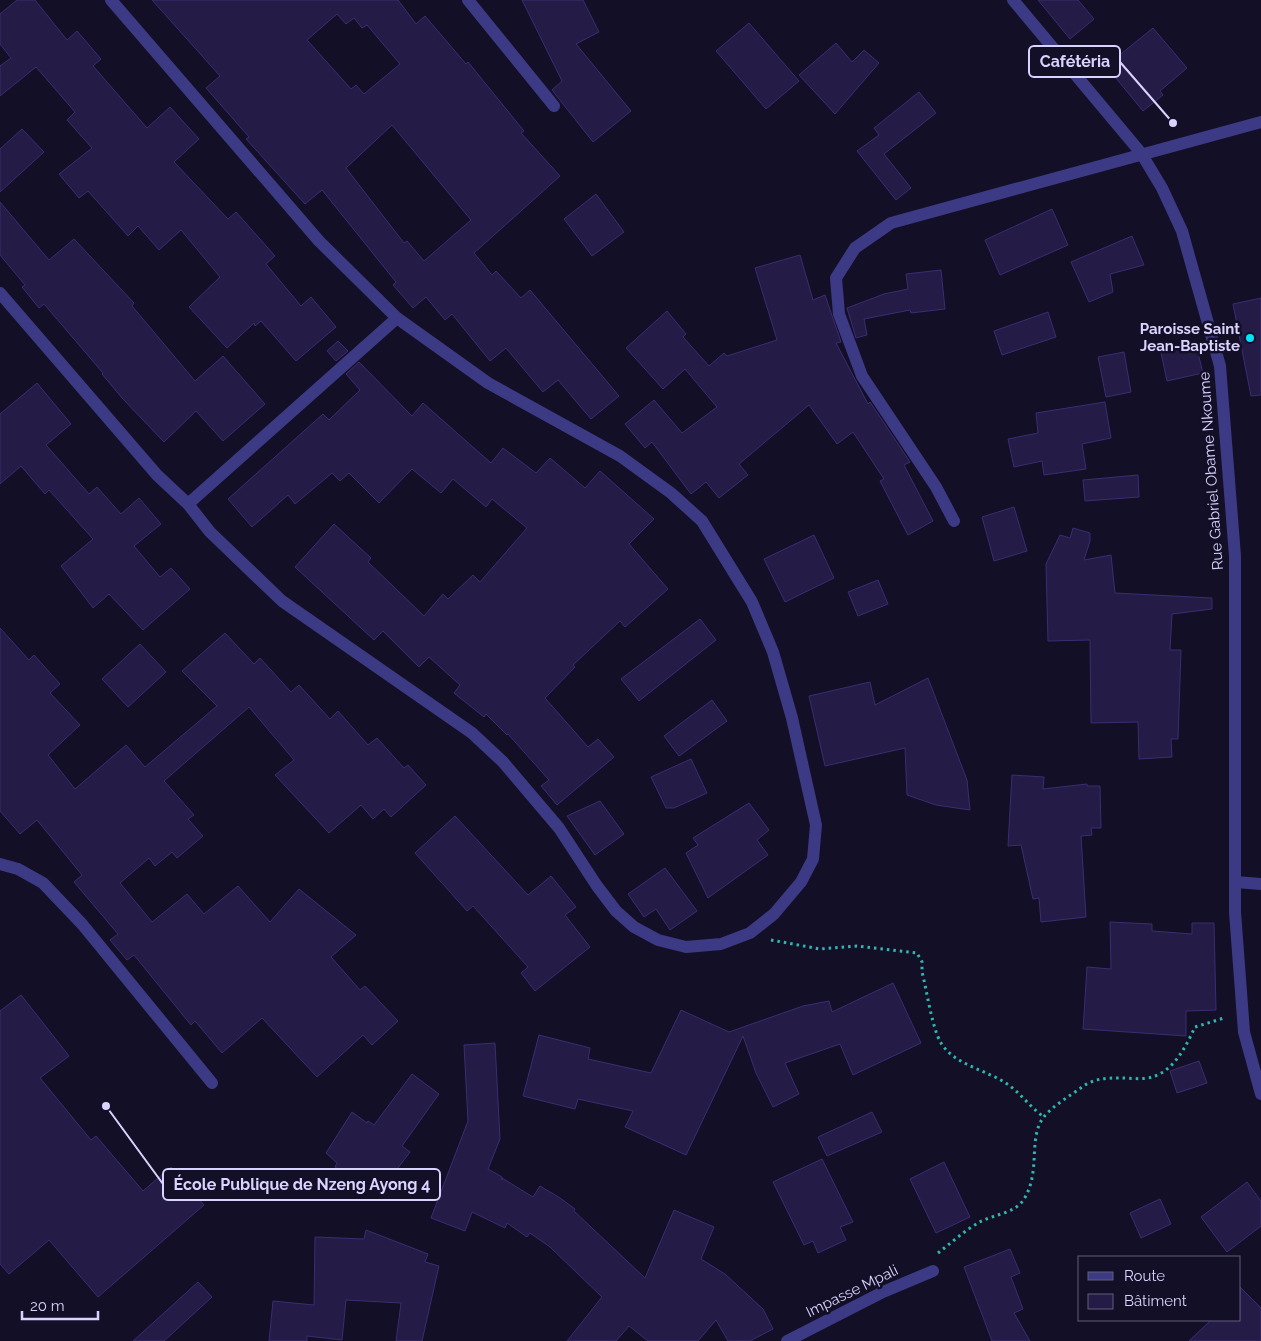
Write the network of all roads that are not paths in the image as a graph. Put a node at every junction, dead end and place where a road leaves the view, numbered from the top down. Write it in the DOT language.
graph roads {
  1 [pos="111,0"];
  2 [pos="468,0"];
  3 [pos="1013,0"];
  4 [pos="554,106"];
  5 [pos="1261,122"];
  6 [pos="1141,153"];
  7 [pos="0,293"];
  8 [pos="397,318"];
  9 [pos="188,504"];
  10 [pos="954,521"];
  11 [pos="0,864"];
  12 [pos="1236,882"];
  13 [pos="1261,884"];
  14 [pos="212,1083"];
  15 [pos="1261,1094"];
  16 [pos="933,1271"];
  17 [pos="786,1341"];
  1 -- 8 [label="street"];
  2 -- 4 [label="street"];
  3 -- 6 [label="street, Rue Gabriel Obame Nkoume"];
  5 -- 6 [label="street"];
  6 -- 10 [label="street"];
  6 -- 12 [label="street, Rue Gabriel Obame Nkoume"];
  7 -- 9 [label="street"];
  8 -- 9 [label="street"];
  8 -- 9 [label="street"];
  11 -- 14 [label="street"];
  12 -- 13 [label="street"];
  12 -- 15 [label="street, Rue Gabriel Obame Nkoume"];
  16 -- 17 [label="street, Impasse Mpali"];
}
